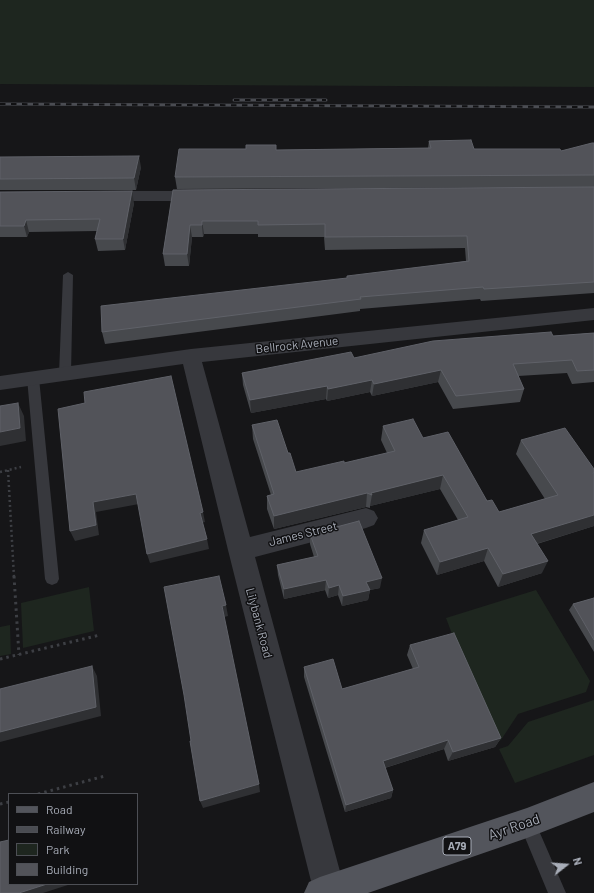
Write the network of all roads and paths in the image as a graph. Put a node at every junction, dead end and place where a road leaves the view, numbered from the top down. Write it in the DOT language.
graph roads {
  1 [pos="222,196"];
  2 [pos="87,197"];
  3 [pos="68,276"];
  4 [pos="594,314"];
  5 [pos="191,356"];
  6 [pos="65,374"];
  7 [pos="33,378"];
  8 [pos="0,383"];
  9 [pos="8,470"];
  10 [pos="366,518"];
  11 [pos="240,550"];
  12 [pos="52,579"];
  13 [pos="100,635"];
  14 [pos="18,655"];
  15 [pos="0,659"];
  16 [pos="105,776"];
  17 [pos="42,793"];
  18 [pos="594,797"];
  19 [pos="527,823"];
  20 [pos="324,891"];
  21 [pos="557,893"];
  1 -- 2 [label="street"];
  3 -- 6 [label="lane"];
  4 -- 5 [label="street, Bellrock Avenue"];
  5 -- 6 [label="street, Bellrock Avenue"];
  5 -- 11 [label="street, Lilybank Road"];
  6 -- 7 [label="street, Bellrock Avenue"];
  7 -- 8 [label="street, Bellrock Avenue"];
  7 -- 12 [label="lane"];
  9 -- 14 [label="path"];
  10 -- 11 [label="street, James Street"];
  11 -- 20 [label="street, Lilybank Road"];
  13 -- 14 [label="path"];
  14 -- 15 [label="path"];
  16 -- 17 [label="path"];
  18 -- 19 [label="main road, Ayr Road / A79"];
  19 -- 20 [label="main road, Ayr Road / A79"];
  19 -- 21 [label="lane"];
}
